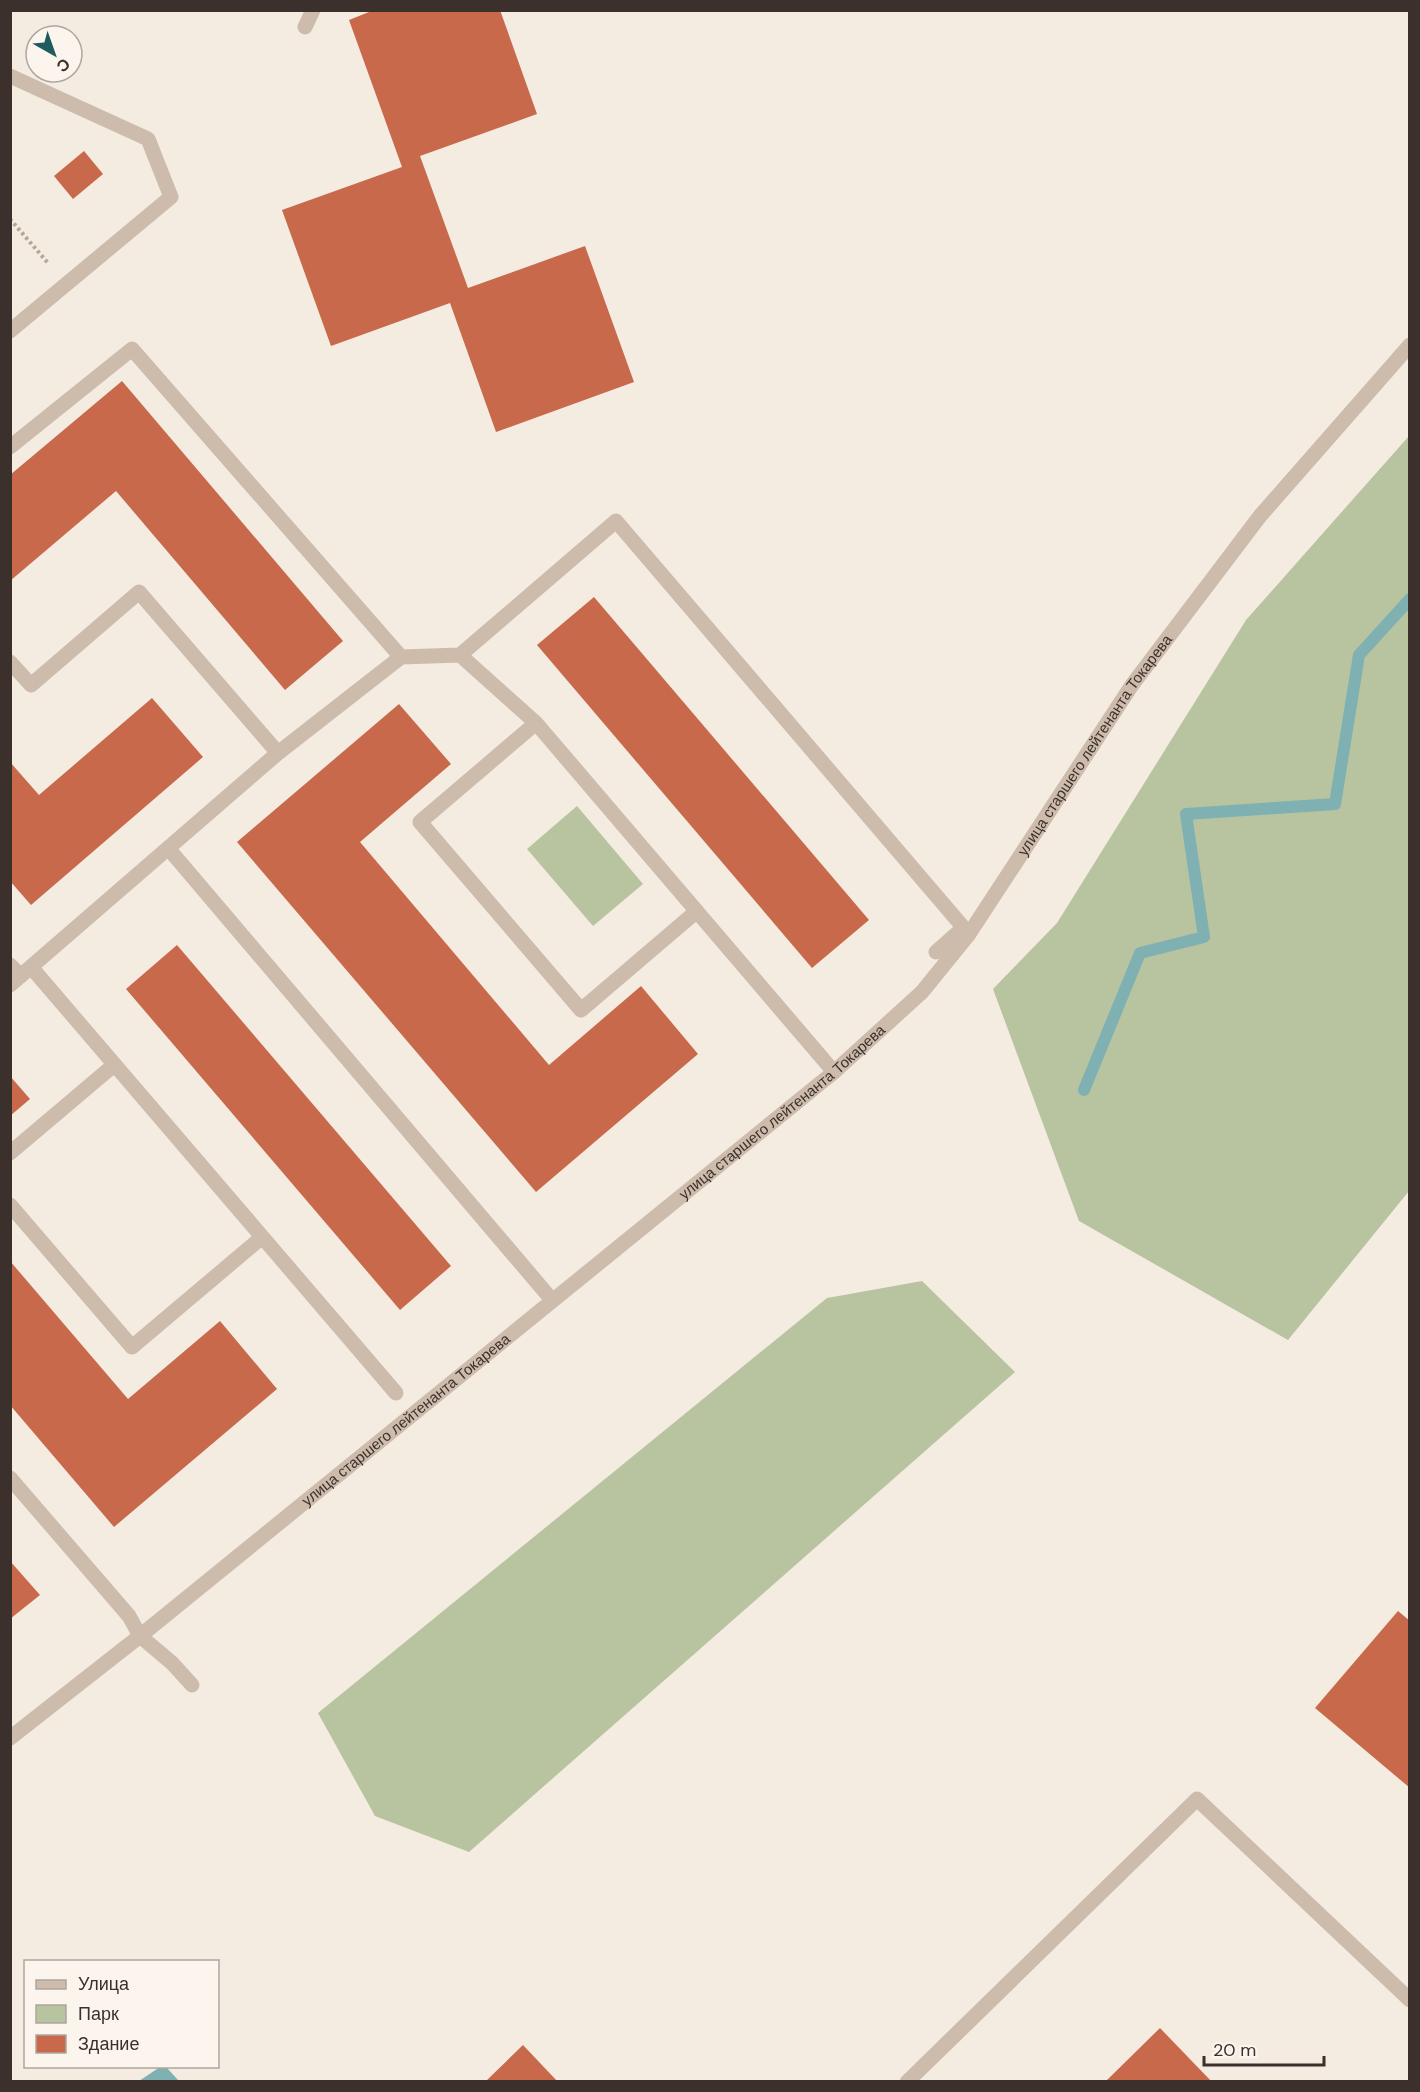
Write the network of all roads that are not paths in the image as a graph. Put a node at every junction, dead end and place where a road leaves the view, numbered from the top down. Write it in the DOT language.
graph roads {
  1 [pos="313,10"];
  2 [pos="305,27"];
  3 [pos="11,77"];
  4 [pos="10,331"];
  5 [pos="1410,345"];
  6 [pos="10,447"];
  7 [pos="460,655"];
  8 [pos="400,657"];
  9 [pos="10,662"];
  10 [pos="536,723"];
  11 [pos="278,753"];
  12 [pos="168,848"];
  13 [pos="697,911"];
  14 [pos="966,931"];
  15 [pos="936,952"];
  16 [pos="18,973"];
  17 [pos="114,1065"];
  18 [pos="834,1072"];
  19 [pos="10,1153"];
  20 [pos="10,1205"];
  21 [pos="261,1238"];
  22 [pos="552,1300"];
  23 [pos="396,1393"];
  24 [pos="10,1478"];
  25 [pos="141,1636"];
  26 [pos="192,1685"];
  27 [pos="10,1738"];
  28 [pos="1410,2000"];
  29 [pos="907,2082"];
  1 -- 2 [label="street"];
  3 -- 4 [label="street"];
  5 -- 14 [label="street, улица старшего лейтенанта Токарева"];
  6 -- 8 [label="street"];
  7 -- 8 [label="street"];
  7 -- 10 [label="street"];
  7 -- 14 [label="street"];
  8 -- 11 [label="street"];
  9 -- 11 [label="street"];
  10 -- 13 [label="street"];
  10 -- 13 [label="street"];
  11 -- 12 [label="street"];
  12 -- 16 [label="street"];
  12 -- 22 [label="street"];
  13 -- 18 [label="street"];
  14 -- 15 [label="street"];
  14 -- 18 [label="street, улица старшего лейтенанта Токарева"];
  16 -- 17 [label="street"];
  17 -- 19 [label="street"];
  17 -- 21 [label="street"];
  18 -- 22 [label="street, улица старшего лейтенанта Токарева"];
  20 -- 21 [label="street"];
  21 -- 23 [label="street"];
  22 -- 25 [label="street, улица старшего лейтенанта Токарева"];
  24 -- 25 [label="street"];
  25 -- 26 [label="street"];
  25 -- 27 [label="street, улица старшего лейтенанта Токарева"];
  28 -- 29 [label="street"];
}
